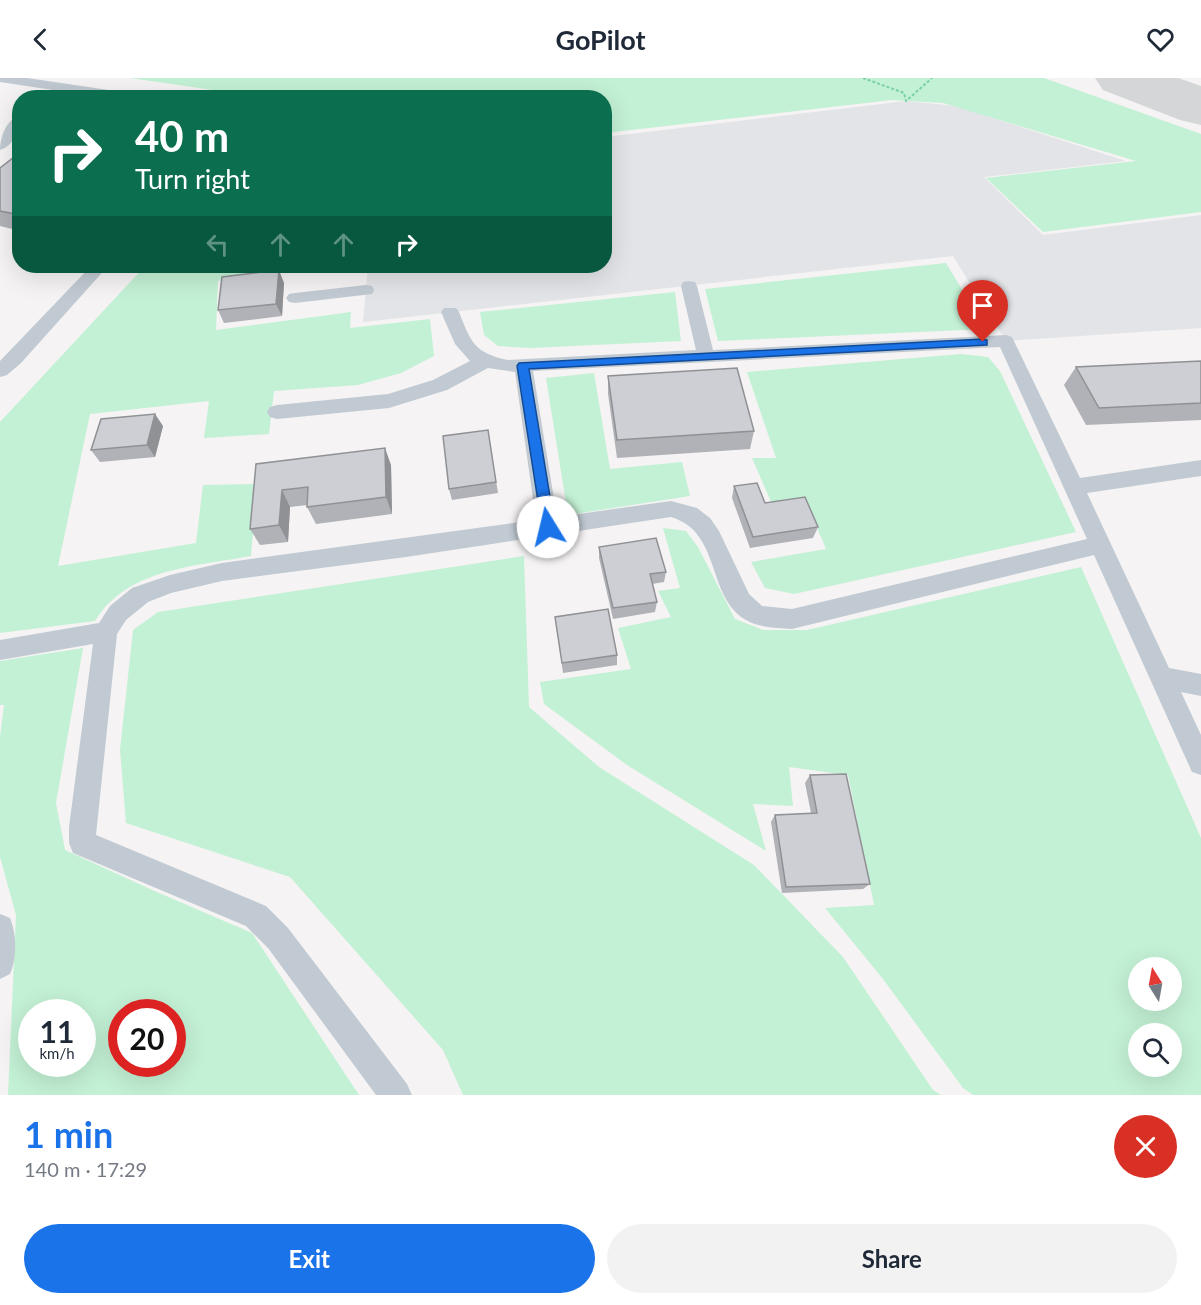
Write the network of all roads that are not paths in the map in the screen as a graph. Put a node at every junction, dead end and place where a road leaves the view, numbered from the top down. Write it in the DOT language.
graph roads {
  1 [pos="0,78"];
  2 [pos="50,85"];
  3 [pos="46,90"];
  4 [pos="83,90"];
  5 [pos="12,131"];
  6 [pos="0,146"];
  7 [pos="94,273"];
  8 [pos="689,286"];
  9 [pos="366,290"];
  10 [pos="296,298"];
  11 [pos="450,312"];
  12 [pos="706,356"];
  13 [pos="484,362"];
  14 [pos="523,366"];
  15 [pos="0,371"];
  16 [pos="278,412"];
  17 [pos="1201,468"];
  18 [pos="1074,488"];
  19 [pos="548,527"];
  20 [pos="1100,545"];
  21 [pos="106,632"];
  22 [pos="0,650"];
  23 [pos="1161,677"];
  24 [pos="1201,686"];
  25 [pos="1201,763"];
  26 [pos="0,928"];
  27 [pos="0,964"];
  28 [pos="396,1095"];
  1 -- 2 [label="lane"];
  2 -- 3 [label="lane"];
  2 -- 4 [label="lane"];
  5 -- 6 [label="lane"];
  7 -- 15 [label="lane"];
  8 -- 12 [label="lane"];
  9 -- 10 [label="lane"];
  11 -- 13 [label="lane"];
  12 -- 14 [label="lane"];
  12 -- 18 [label="lane"];
  13 -- 14 [label="lane"];
  13 -- 16 [label="lane"];
  14 -- 19 [label="lane"];
  17 -- 18 [label="lane"];
  18 -- 20 [label="lane"];
  19 -- 20 [label="lane"];
  19 -- 21 [label="lane"];
  20 -- 23 [label="lane"];
  21 -- 22 [label="lane"];
  21 -- 28 [label="lane"];
  23 -- 24 [label="lane"];
  23 -- 25 [label="lane"];
  26 -- 27 [label="lane"];
}
